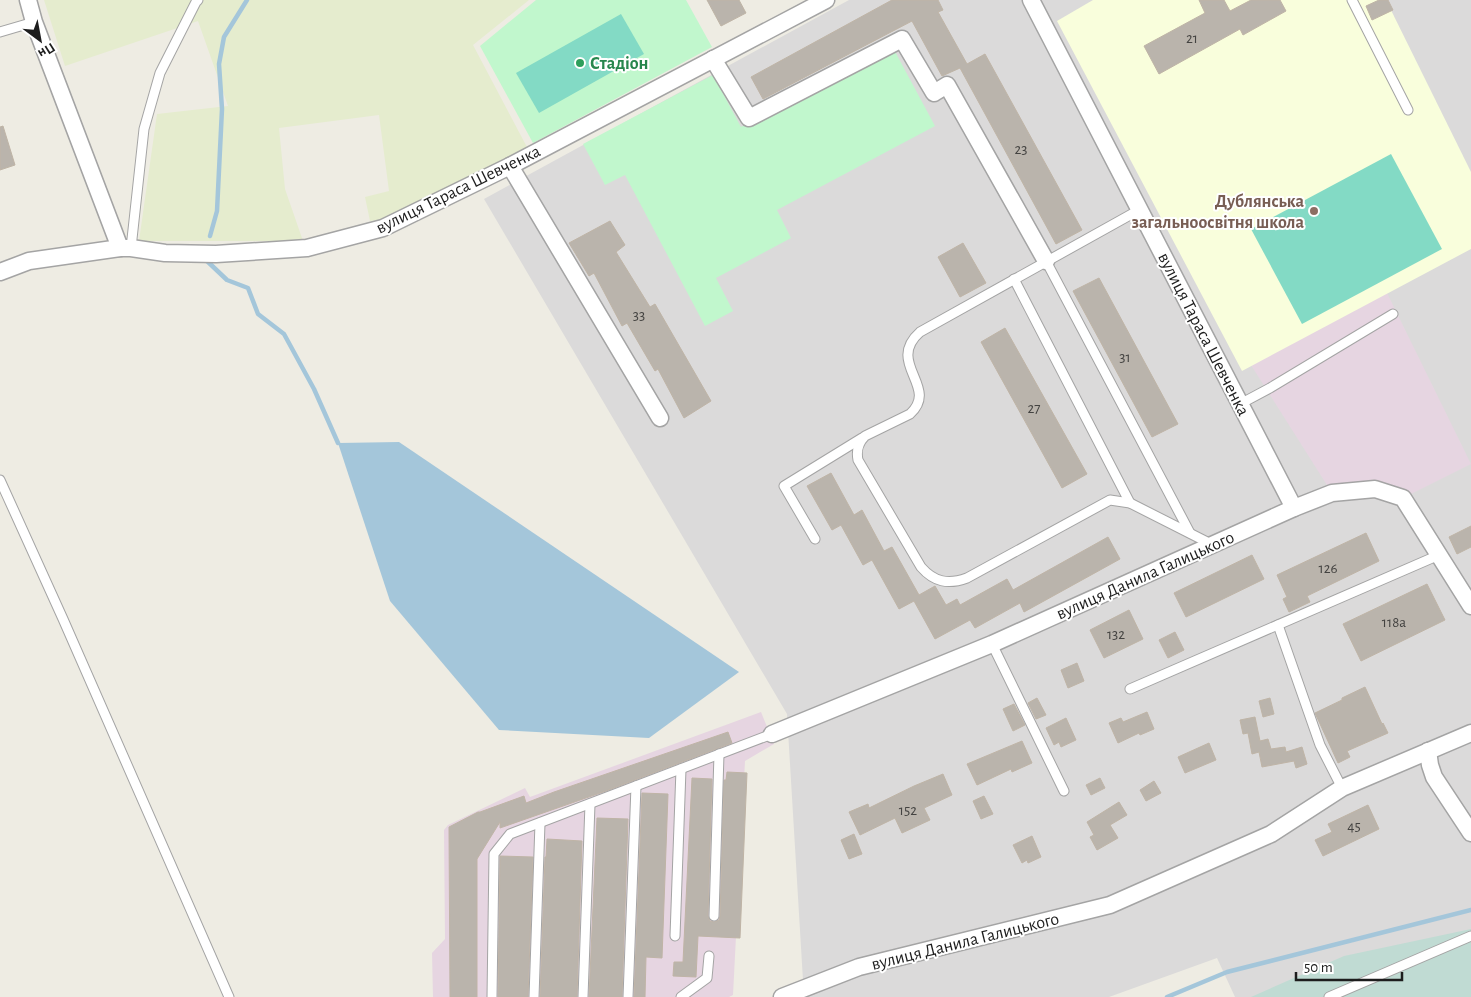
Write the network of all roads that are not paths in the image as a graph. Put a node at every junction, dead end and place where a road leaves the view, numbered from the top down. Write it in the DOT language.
graph roads {
  1 [pos="28,0"];
  2 [pos="198,0"];
  3 [pos="826,0"];
  4 [pos="1031,0"];
  5 [pos="1352,0"];
  6 [pos="809,4"];
  7 [pos="34,22"];
  8 [pos="0,32"];
  9 [pos="713,59"];
  10 [pos="1408,110"];
  11 [pos="510,166"];
  12 [pos="1139,210"];
  13 [pos="126,248"];
  14 [pos="1046,261"];
  15 [pos="0,272"];
  16 [pos="1014,279"];
  17 [pos="1393,314"];
  18 [pos="1240,404"];
  19 [pos="660,418"];
  20 [pos="865,436"];
  21 [pos="0,480"];
  22 [pos="1130,503"];
  23 [pos="1294,508"];
  24 [pos="1190,534"];
  25 [pos="815,539"];
  26 [pos="1213,545"];
  27 [pos="1439,555"];
  28 [pos="1471,606"];
  29 [pos="1278,625"];
  30 [pos="992,644"];
  31 [pos="1130,689"];
  32 [pos="1471,733"];
  33 [pos="772,734"];
  34 [pos="1428,751"];
  35 [pos="719,754"];
  36 [pos="681,769"];
  37 [pos="636,786"];
  38 [pos="1342,788"];
  39 [pos="1064,791"];
  40 [pos="590,804"];
  41 [pos="540,823"];
  42 [pos="1471,833"];
  43 [pos="714,916"];
  44 [pos="675,936"];
  45 [pos="1471,936"];
  46 [pos="709,956"];
  47 [pos="230,997"];
  48 [pos="492,997"];
  49 [pos="534,997"];
  50 [pos="583,997"];
  51 [pos="628,997"];
  52 [pos="681,997"];
  53 [pos="782,997"];
  54 [pos="1329,997"];
  1 -- 7 [label="street"];
  2 -- 13 [label="lane"];
  3 -- 6 [label="street, вулиця Тараса Шевченка"];
  4 -- 12 [label="street, вулиця Тараса Шевченка"];
  5 -- 10 [label="lane"];
  6 -- 9 [label="street, вулиця Тараса Шевченка"];
  7 -- 8 [label="lane"];
  7 -- 13 [label="street"];
  9 -- 11 [label="street, вулиця Тараса Шевченка"];
  9 -- 14 [label="street"];
  11 -- 13 [label="street, вулиця Тараса Шевченка"];
  11 -- 19 [label="street"];
  12 -- 14 [label="lane"];
  12 -- 18 [label="street, вулиця Тараса Шевченка"];
  13 -- 15 [label="street, вулиця Тараса Шевченка"];
  14 -- 16 [label="lane"];
  14 -- 24 [label="lane"];
  16 -- 20 [label="lane"];
  16 -- 22 [label="lane"];
  17 -- 18 [label="lane"];
  18 -- 23 [label="street, вулиця Тараса Шевченка"];
  20 -- 22 [label="lane"];
  20 -- 25 [label="lane"];
  21 -- 47 [label="lane"];
  22 -- 24 [label="lane"];
  23 -- 26 [label="street, вулиця Данила Галицького"];
  23 -- 27 [label="street, вулиця Данила Галицького"];
  24 -- 26 [label="lane"];
  26 -- 30 [label="street, вулиця Данила Галицького"];
  27 -- 28 [label="street, вулиця Данила Галицького"];
  27 -- 29 [label="lane"];
  29 -- 31 [label="lane"];
  29 -- 38 [label="lane"];
  30 -- 33 [label="street, вулиця Данила Галицького"];
  30 -- 39 [label="lane"];
  32 -- 34 [label="street, вулиця Данила Галицького"];
  33 -- 35 [label="lane"];
  34 -- 38 [label="street, вулиця Данила Галицького"];
  34 -- 42 [label="street"];
  35 -- 36 [label="lane"];
  35 -- 43 [label="lane"];
  36 -- 37 [label="lane"];
  36 -- 44 [label="lane"];
  37 -- 40 [label="lane"];
  37 -- 51 [label="lane"];
  38 -- 53 [label="street, вулиця Данила Галицького"];
  40 -- 41 [label="lane"];
  40 -- 50 [label="lane"];
  41 -- 48 [label="lane"];
  41 -- 49 [label="lane"];
  45 -- 54 [label="lane"];
  46 -- 52 [label="lane"];
}
